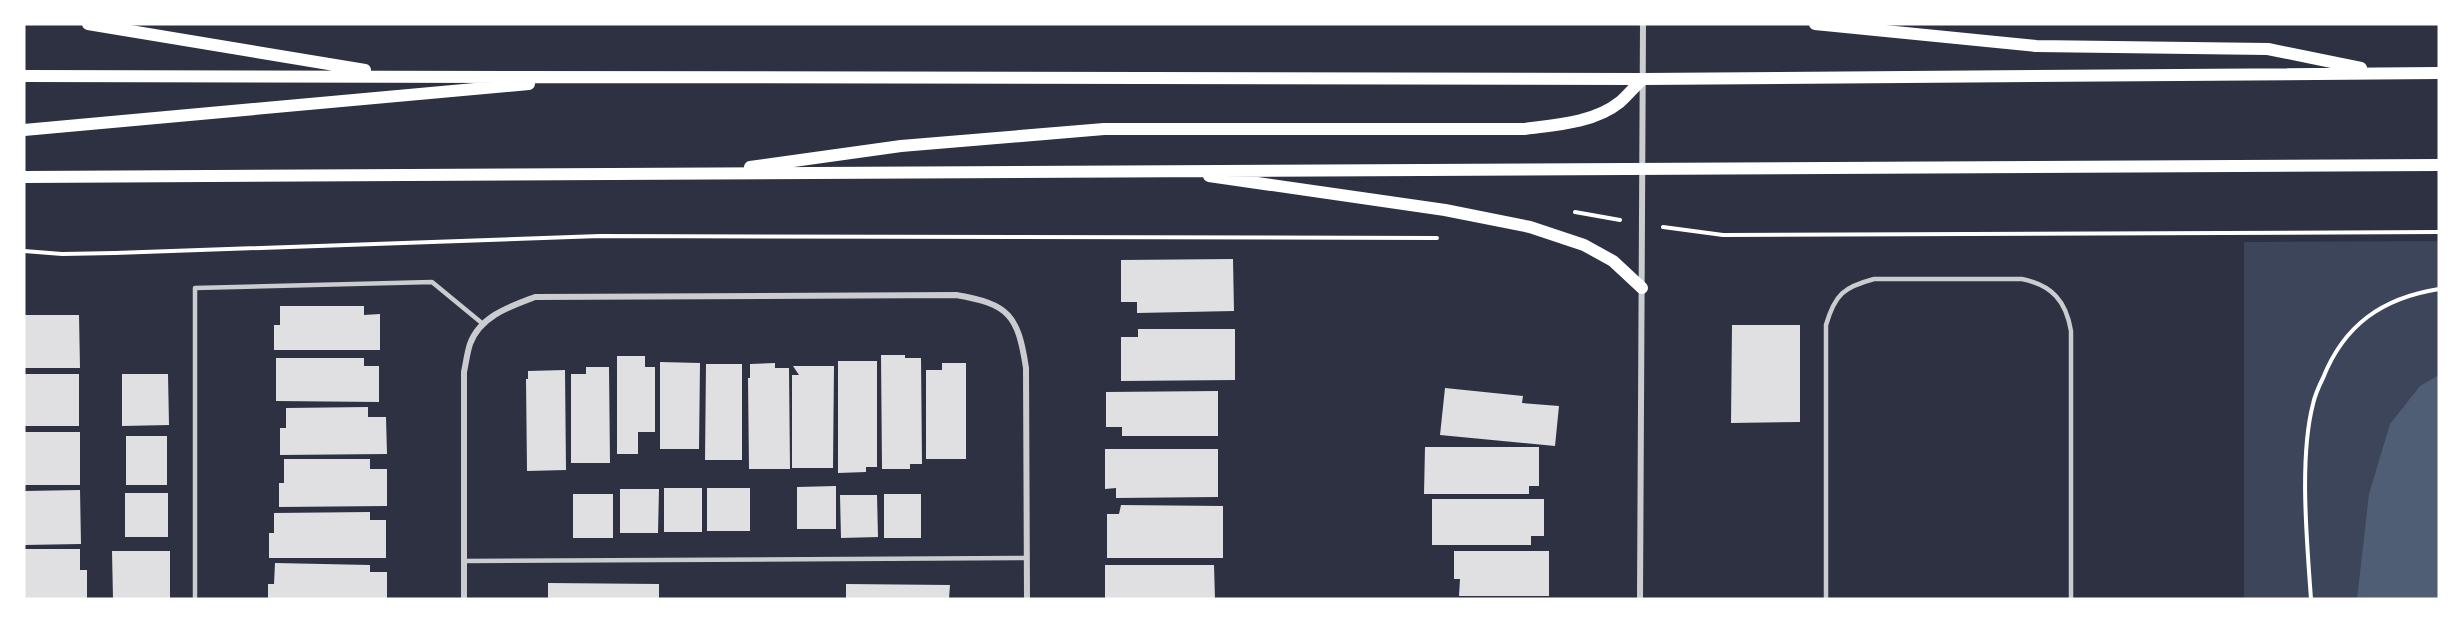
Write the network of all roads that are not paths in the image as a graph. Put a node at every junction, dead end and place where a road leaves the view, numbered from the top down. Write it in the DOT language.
graph roads {
  1 [pos="88,24"];
  2 [pos="1643,24"];
  3 [pos="1815,24"];
  4 [pos="2386,73"];
  5 [pos="2439,73"];
  6 [pos="24,76"];
  7 [pos="401,77"];
  8 [pos="605,77"];
  9 [pos="1643,79"];
  10 [pos="24,130"];
  11 [pos="2439,165"];
  12 [pos="1642,168"];
  13 [pos="1167,170"];
  14 [pos="701,173"];
  15 [pos="24,177"];
  16 [pos="1642,288"];
  17 [pos="483,324"];
  18 [pos="1027,558"];
  19 [pos="464,561"];
  20 [pos="195,599"];
  21 [pos="464,599"];
  22 [pos="1027,599"];
  23 [pos="1640,599"];
  24 [pos="1826,599"];
  25 [pos="2071,599"];
  1 -- 7 [label="main road"];
  2 -- 9 [label="street"];
  3 -- 4 [label="main road"];
  4 -- 5 [label="main road"];
  4 -- 9 [label="main road"];
  6 -- 7 [label="main road"];
  7 -- 8 [label="main road"];
  8 -- 9 [label="main road"];
  8 -- 10 [label="main road"];
  9 -- 12 [label="street"];
  9 -- 14 [label="main road"];
  11 -- 12 [label="main road"];
  12 -- 13 [label="main road"];
  12 -- 16 [label="street"];
  13 -- 14 [label="main road"];
  13 -- 16 [label="main road"];
  14 -- 15 [label="main road"];
  16 -- 23 [label="street"];
  17 -- 18 [label="street"];
  17 -- 19 [label="street"];
  17 -- 20 [label="lane"];
  18 -- 19 [label="lane"];
  18 -- 22 [label="street"];
  19 -- 21 [label="street"];
  24 -- 25 [label="lane"];
}
